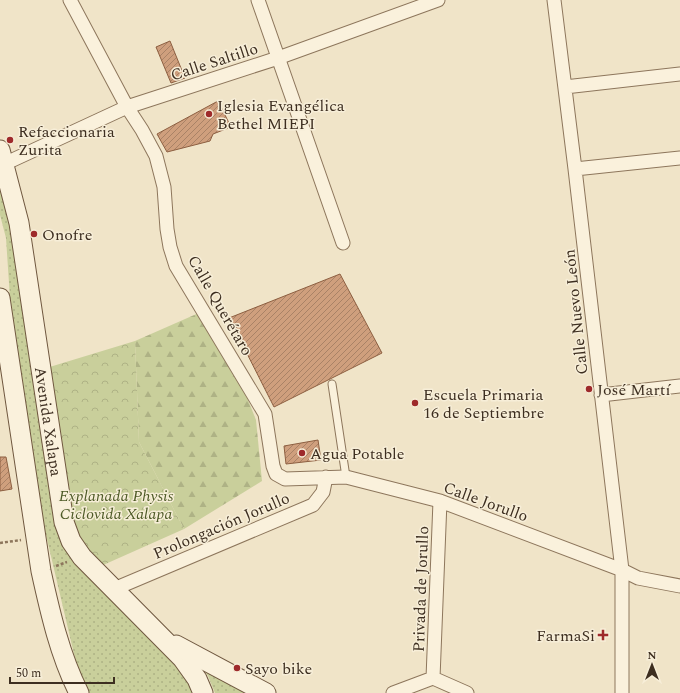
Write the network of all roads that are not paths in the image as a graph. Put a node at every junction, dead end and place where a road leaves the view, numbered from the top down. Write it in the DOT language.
graph roads {
  1 [pos="70,0"];
  2 [pos="258,0"];
  3 [pos="438,0"];
  4 [pos="554,0"];
  5 [pos="278,58"];
  6 [pos="680,74"];
  7 [pos="564,87"];
  8 [pos="126,107"];
  9 [pos="2,157"];
  10 [pos="680,158"];
  11 [pos="576,169"];
  12 [pos="343,243"];
  13 [pos="0,298"];
  14 [pos="332,384"];
  15 [pos="680,386"];
  16 [pos="601,395"];
  17 [pos="276,474"];
  18 [pos="326,477"];
  19 [pos="346,477"];
  20 [pos="440,501"];
  21 [pos="622,570"];
  22 [pos="680,586"];
  23 [pos="114,589"];
  24 [pos="161,637"];
  25 [pos="433,678"];
  26 [pos="79,693"];
  27 [pos="203,693"];
  28 [pos="266,693"];
  29 [pos="393,693"];
  30 [pos="467,693"];
  31 [pos="622,693"];
  1 -- 8 [label="street, Calle Querétaro"];
  2 -- 5 [label="street"];
  3 -- 5 [label="street, Calle Saltillo"];
  4 -- 7 [label="street, Calle Nuevo León"];
  5 -- 8 [label="street, Calle Saltillo"];
  5 -- 12 [label="street"];
  6 -- 7 [label="street"];
  7 -- 11 [label="street, Calle Nuevo León"];
  8 -- 9 [label="street, Calle Saltillo"];
  8 -- 17 [label="street, Calle Querétaro"];
  9 -- 23 [label="main road, Avenida Xalapa"];
  10 -- 11 [label="street"];
  11 -- 16 [label="street, Calle Nuevo León"];
  13 -- 26 [label="main road, Avenida Xalapa"];
  14 -- 19 [label="lane"];
  15 -- 16 [label="street"];
  16 -- 21 [label="street, Calle Nuevo León"];
  17 -- 18 [label="street, Calle Jorullo"];
  18 -- 19 [label="street, Calle Jorullo"];
  18 -- 23 [label="street, Prolongación Jorullo"];
  19 -- 20 [label="street, Calle Jorullo"];
  20 -- 21 [label="street, Calle Jorullo"];
  20 -- 25 [label="street, Privada de Jorullo"];
  21 -- 22 [label="street, Calle Jorullo"];
  21 -- 31 [label="street, Calle Nuevo León"];
  23 -- 24 [label="main road, Avenida Xalapa"];
  24 -- 27 [label="main road, Avenida Xalapa"];
  24 -- 28 [label="main road"];
  25 -- 29 [label="street"];
  25 -- 30 [label="street"];
}
